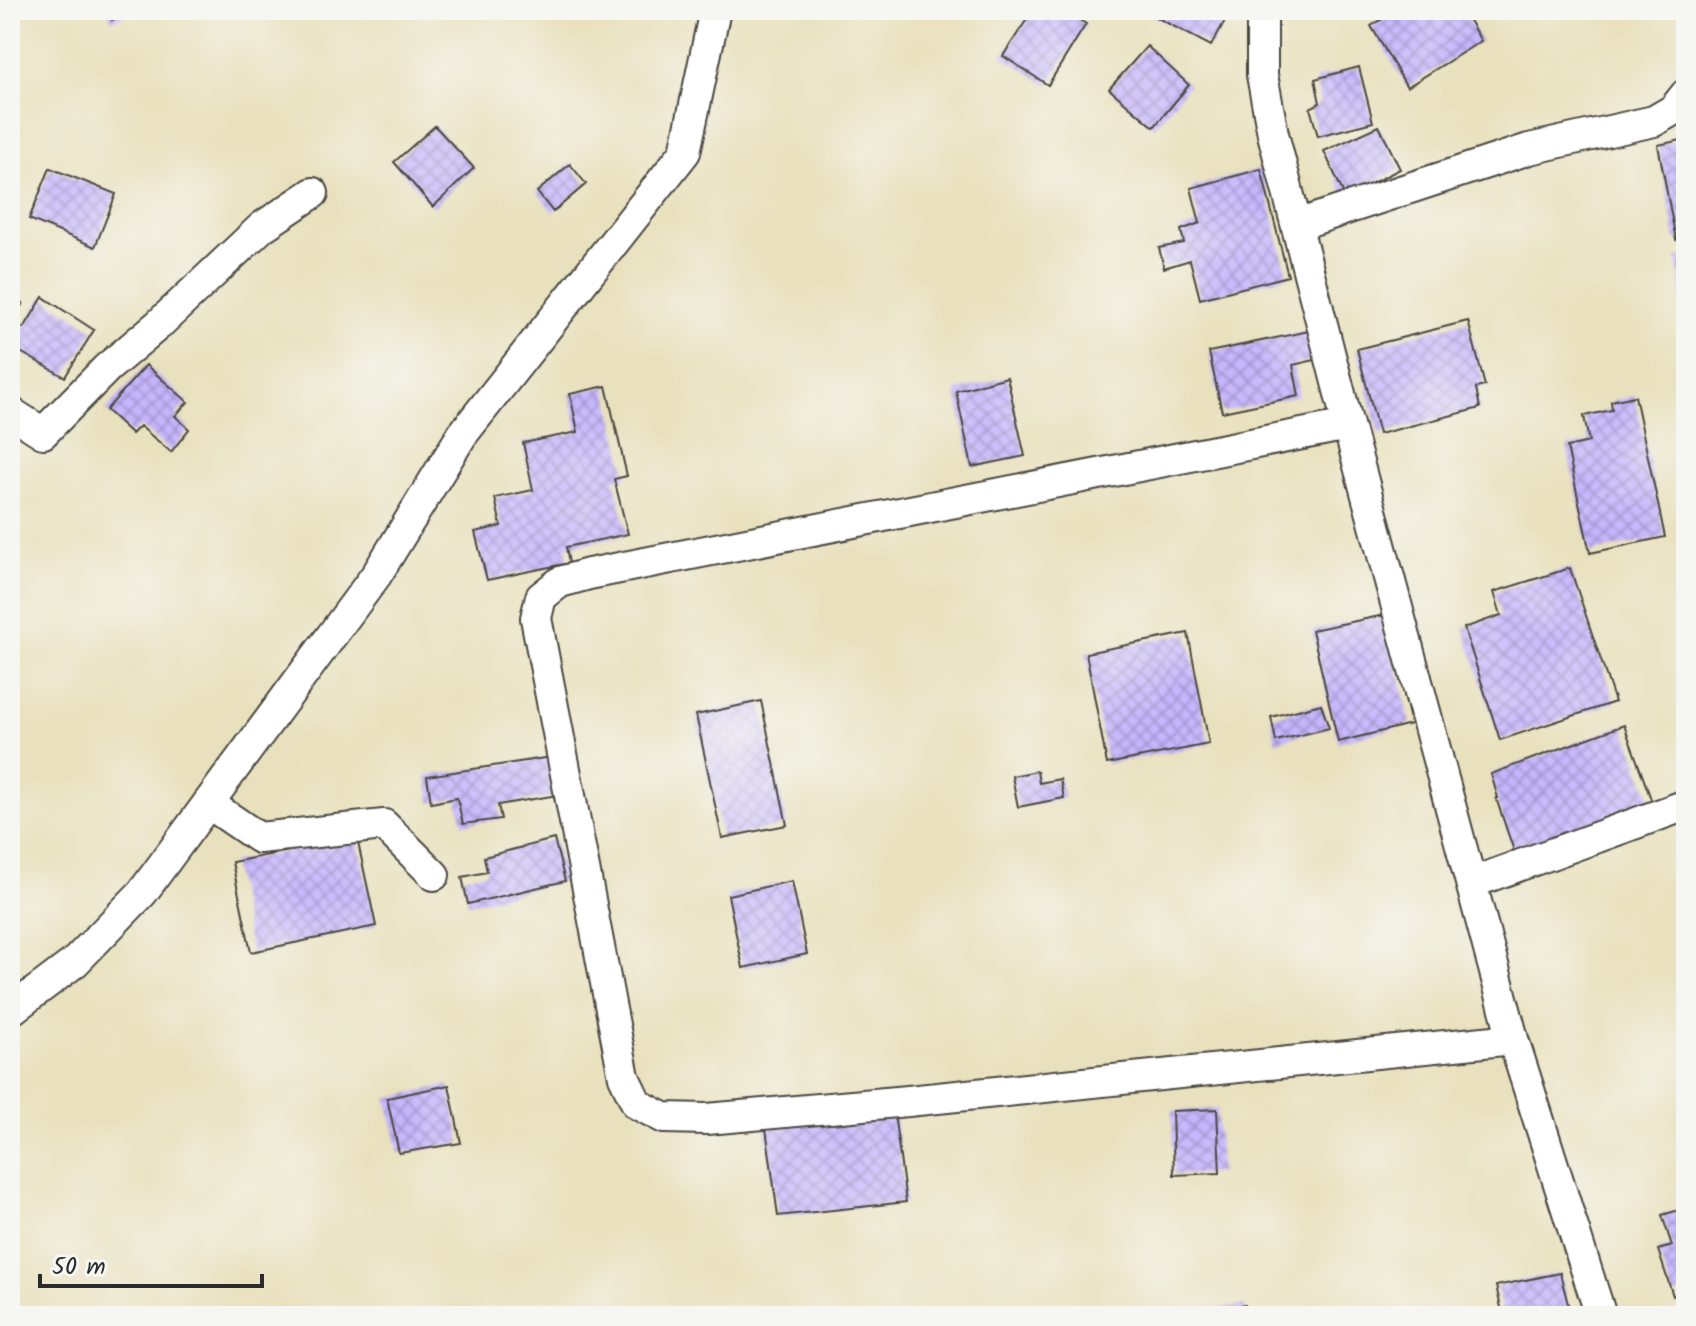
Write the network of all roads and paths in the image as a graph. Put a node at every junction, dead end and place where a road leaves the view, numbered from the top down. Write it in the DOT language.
graph roads {
  1 [pos="715,10"];
  2 [pos="1262,10"];
  3 [pos="1685,95"];
  4 [pos="313,193"];
  5 [pos="1297,225"];
  6 [pos="10,412"];
  7 [pos="1348,425"];
  8 [pos="208,803"];
  9 [pos="1686,805"];
  10 [pos="434,875"];
  11 [pos="1471,883"];
  12 [pos="10,1011"];
  13 [pos="1513,1039"];
  14 [pos="1601,1316"];
  1 -- 8 [label="street"];
  2 -- 5 [label="street"];
  3 -- 5 [label="street"];
  4 -- 6 [label="street"];
  5 -- 7 [label="street"];
  7 -- 11 [label="street"];
  7 -- 13 [label="street"];
  8 -- 10 [label="street"];
  8 -- 12 [label="street"];
  9 -- 11 [label="street"];
  11 -- 13 [label="street"];
  13 -- 14 [label="street"];
}
